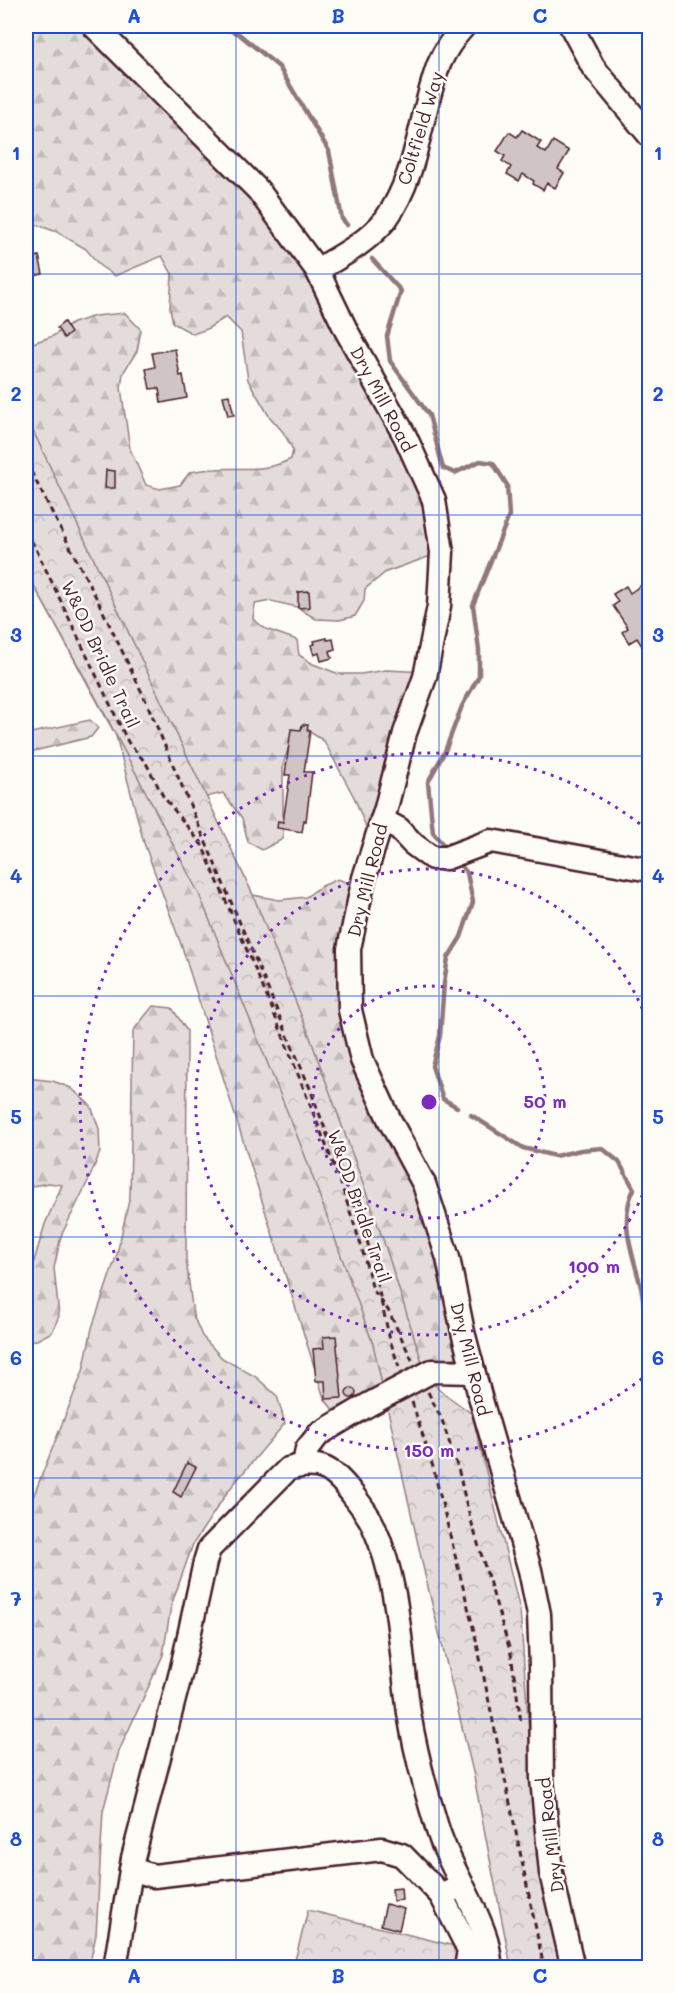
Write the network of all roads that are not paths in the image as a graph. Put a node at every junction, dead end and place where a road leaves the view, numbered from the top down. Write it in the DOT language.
graph roads {
  1 [pos="94,26"];
  2 [pos="464,26"];
  3 [pos="571,26"];
  4 [pos="650,136"];
  5 [pos="316,270"];
  6 [pos="382,820"];
  7 [pos="650,870"];
  8 [pos="473,1372"];
  9 [pos="304,1465"];
  10 [pos="131,1869"];
  11 [pos="462,1885"];
  12 [pos="441,1895"];
  13 [pos="115,1968"];
  14 [pos="466,1968"];
  15 [pos="491,1968"];
  16 [pos="573,1968"];
  1 -- 5 [label="street, Dry Mill Road"];
  2 -- 5 [label="street, Coltfield Way"];
  3 -- 4 [label="street"];
  5 -- 6 [label="street, Dry Mill Road"];
  6 -- 7 [label="street"];
  6 -- 8 [label="street, Dry Mill Road"];
  8 -- 9 [label="street"];
  8 -- 16 [label="street, Dry Mill Road"];
  9 -- 10 [label="street"];
  9 -- 11 [label="street"];
  10 -- 12 [label="street"];
  10 -- 13 [label="street"];
  11 -- 12 [label="street"];
  11 -- 15 [label="street"];
  12 -- 14 [label="street"];
}
